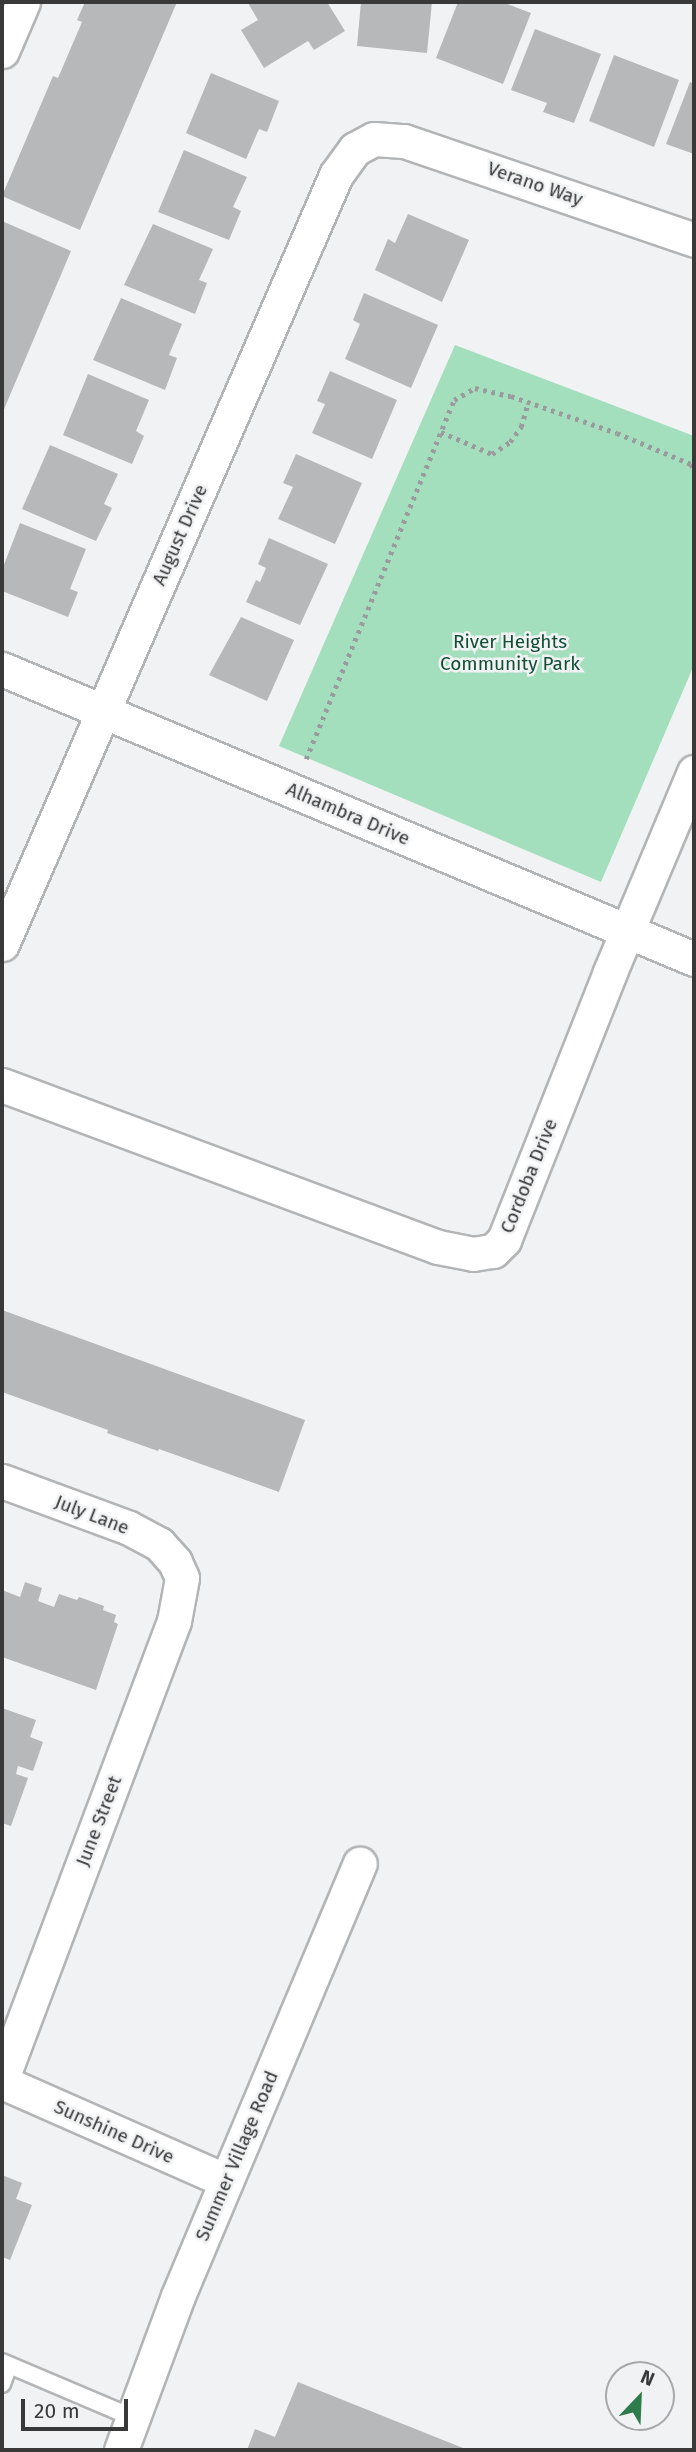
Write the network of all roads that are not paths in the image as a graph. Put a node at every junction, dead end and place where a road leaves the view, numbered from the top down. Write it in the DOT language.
graph roads {
  1 [pos="23,2"];
  2 [pos="2,51"];
  3 [pos="374,139"];
  4 [pos="694,240"];
  5 [pos="2,669"];
  6 [pos="103,712"];
  7 [pos="694,772"];
  8 [pos="627,931"];
  9 [pos="2,944"];
  10 [pos="694,959"];
  11 [pos="2,1085"];
  12 [pos="2,1481"];
  13 [pos="176,1562"];
  14 [pos="360,1864"];
  15 [pos="2,2080"];
  16 [pos="226,2181"];
  17 [pos="6,2364"];
  18 [pos="2,2384"];
  19 [pos="134,2418"];
  20 [pos="121,2450"];
  1 -- 2 [label="street"];
  3 -- 4 [label="street, Verano Way"];
  3 -- 6 [label="street, August Drive"];
  5 -- 6 [label="street, Alhambra Drive"];
  6 -- 8 [label="street, Alhambra Drive"];
  6 -- 9 [label="street, August Drive"];
  7 -- 8 [label="street, Cordoba Drive"];
  8 -- 10 [label="street, Alhambra Drive"];
  8 -- 11 [label="street, Cordoba Drive"];
  12 -- 13 [label="street, July Lane"];
  13 -- 15 [label="street, June Street"];
  14 -- 16 [label="street, Summer Village Road"];
  15 -- 16 [label="street, Sunshine Drive"];
  16 -- 19 [label="street, Summer Village Road"];
  17 -- 18 [label="lane"];
  17 -- 19 [label="lane"];
  19 -- 20 [label="street, Summer Village Road"];
}
